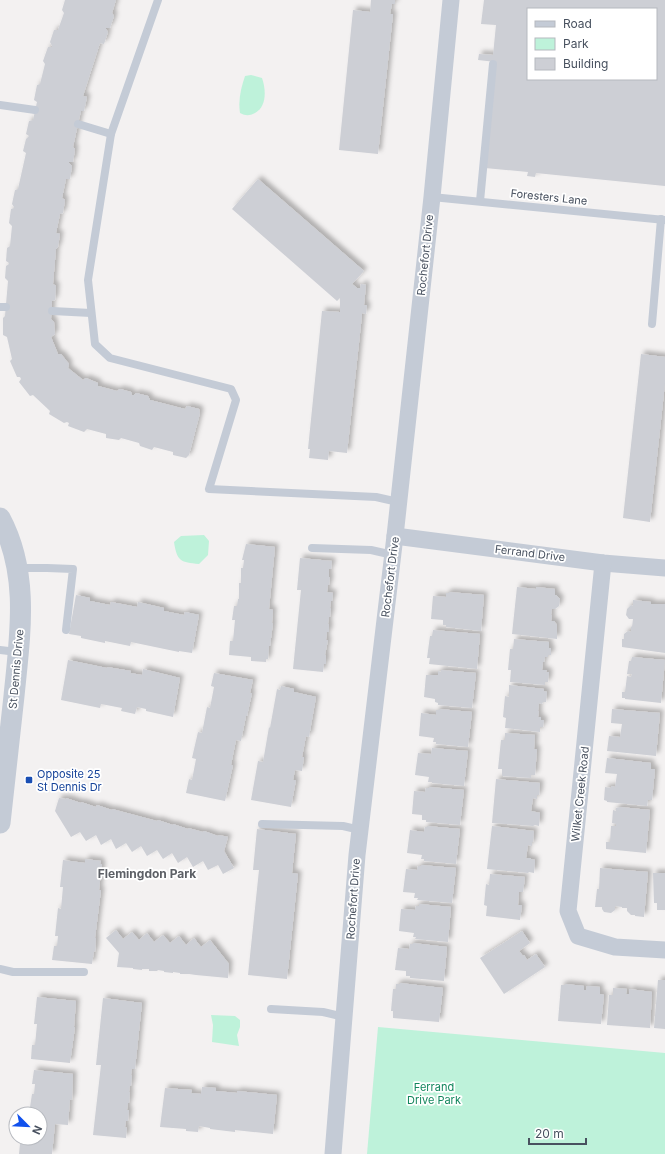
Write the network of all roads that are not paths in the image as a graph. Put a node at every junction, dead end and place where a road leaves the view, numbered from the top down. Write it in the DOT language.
graph roads {
  1 [pos="158,0"];
  2 [pos="451,0"];
  3 [pos="493,64"];
  4 [pos="0,105"];
  5 [pos="35,110"];
  6 [pos="78,124"];
  7 [pos="111,134"];
  8 [pos="432,197"];
  9 [pos="480,201"];
  10 [pos="663,219"];
  11 [pos="52,311"];
  12 [pos="91,313"];
  13 [pos="652,324"];
  14 [pos="398,502"];
  15 [pos="0,518"];
  16 [pos="395,536"];
  17 [pos="312,548"];
  18 [pos="393,554"];
  19 [pos="603,563"];
  20 [pos="17,568"];
  21 [pos="665,568"];
  22 [pos="66,630"];
  23 [pos="9,651"];
  24 [pos="0,823"];
  25 [pos="262,824"];
  26 [pos="360,830"];
  27 [pos="665,950"];
  28 [pos="0,969"];
  29 [pos="84,972"];
  30 [pos="271,1009"];
  31 [pos="344,1017"];
  32 [pos="333,1154"];
  1 -- 7 [label="lane"];
  2 -- 8 [label="street, Rochefort Drive"];
  3 -- 9 [label="lane"];
  4 -- 5 [label="lane"];
  6 -- 7 [label="lane"];
  7 -- 12 [label="lane"];
  8 -- 9 [label="lane, Foresters Lane"];
  8 -- 14 [label="street, Rochefort Drive"];
  9 -- 10 [label="lane, Foresters Lane"];
  10 -- 13 [label="lane"];
  11 -- 12 [label="lane"];
  12 -- 14 [label="lane"];
  14 -- 16 [label="street, Rochefort Drive"];
  15 -- 20 [label="street, St Dennis Drive"];
  16 -- 18 [label="street, Rochefort Drive"];
  16 -- 19 [label="street, Ferrand Drive"];
  17 -- 18 [label="lane"];
  18 -- 26 [label="street, Rochefort Drive"];
  19 -- 21 [label="street, Ferrand Drive"];
  19 -- 27 [label="street, Wilket Creek Road"];
  20 -- 22 [label="lane"];
  20 -- 23 [label="street, St Dennis Drive"];
  23 -- 24 [label="street, St Dennis Drive"];
  25 -- 26 [label="lane"];
  26 -- 31 [label="street, Rochefort Drive"];
  28 -- 29 [label="lane"];
  30 -- 31 [label="lane"];
  31 -- 32 [label="street, Rochefort Drive"];
}
